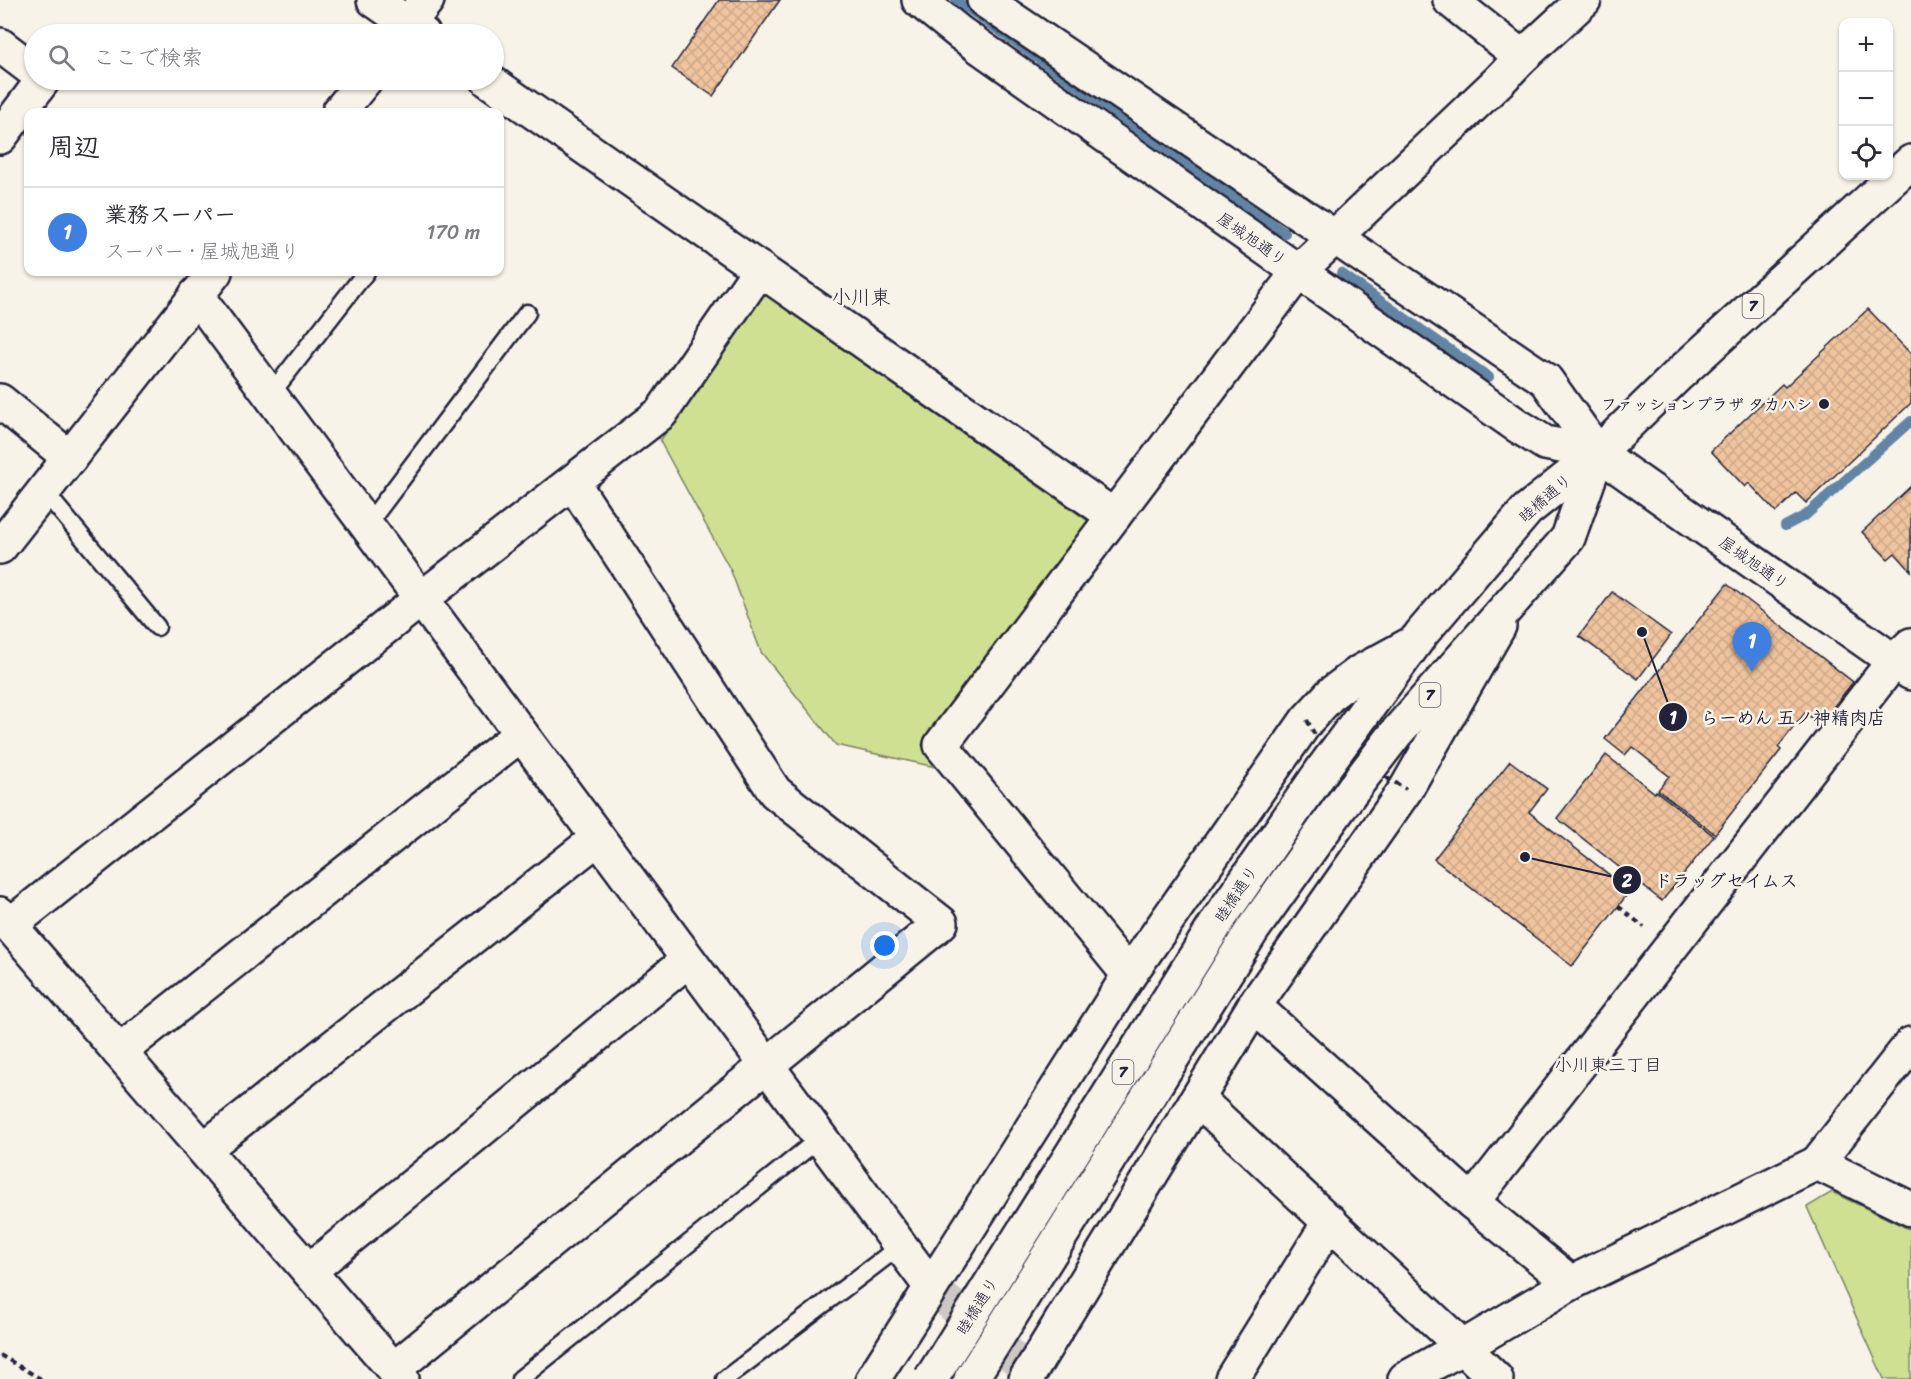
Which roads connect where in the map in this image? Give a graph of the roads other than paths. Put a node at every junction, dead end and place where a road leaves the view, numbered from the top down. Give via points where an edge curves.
1 (374, 0) edge
2 (919, 0) edge
3 (984, 0) edge
4 (1450, 0) edge
5 (1584, 0) edge
6 (415, 23) edge
7 (0, 45) edge
8 (1522, 57) junction
9 (24, 63) edge
10 (35, 90) edge
11 (357, 90) edge
12 (502, 90) edge
13 (342, 108) edge
14 (0, 137) edge
15 (1911, 162) edge
16 (1335, 236) junction
17 (760, 269) junction
18 (1299, 272) junction
19 (363, 276) edge
20 (206, 283) edge
21 (527, 313) dead end
22 (270, 395) junction
23 (0, 401) edge
24 (1598, 453) junction
25 (70, 458) junction
26 (573, 483) junction
27 (44, 491) junction
28 (1114, 516) junction
29 (367, 525) junction
30 (0, 547) edge
31 (421, 599) junction
32 (1511, 604) junction
33 (157, 627) dead end
34 (1415, 642) junction
35 (1905, 659) edge
36 (521, 734) junction
37 (598, 838) junction
38 (5, 920) edge
39 (688, 960) junction
40 (1128, 975) junction
41 (1254, 1006) junction
42 (1911, 1044) edge
43 (119, 1052) junction
44 (766, 1065) junction
45 (1198, 1099) junction
46 (820, 1138) junction
47 (204, 1149) junction
48 (1817, 1163) junction
49 (1472, 1202) junction
50 (1911, 1209) edge
51 (1330, 1221) junction
52 (900, 1246) junction
53 (309, 1271) junction
54 (1571, 1283) junction
55 (931, 1287) junction
56 (1462, 1347) junction
57 (398, 1374) edge
58 (1032, 1377) edge
59 (520, 1379) edge
60 (726, 1379) edge
61 (873, 1379) edge
62 (931, 1379) edge
63 (971, 1379) edge
64 (1232, 1379) edge
65 (1405, 1379) edge
66 (1496, 1379) edge

1 - 6 street
2 - 18 street, 屋城旭通り
3 - 16 street, 屋城旭通り
4 - 8 street
5 - 8 street
7 - 9 street
8 - 16 street
10 - 14 street
11 - 13 street
12 - 17 street
15 - 24 street, 睦橋通り / 7
16 - 18 street
16 - 24 street, 屋城旭通り via 1546,380
17 - 26 street via 661,413
17 - 28 street
18 - 24 street, 屋城旭通り via 1545,443
18 - 28 street
19 - 22 lane
20 - 22 street
20 - 25 street
21 - 29 lane
22 - 29 street
23 - 25 street
24 - 32 street, 睦橋通り / 7 via 1568,538
24 - 34 street, 睦橋通り / 7 via 1527,510
24 - 35 street, 屋城旭通り
25 - 27 street
26 - 31 street
26 - 44 street via 774,792 941,923
27 - 30 street
27 - 33 lane
28 - 40 street via 941,745
29 - 31 street
31 - 36 street
31 - 38 street
32 - 41 street via 1406,789
32 - 63 street, 睦橋通り / 7, bridge via 1397,732 1299,862
34 - 40 street via 1360,672 1332,693 1307,720
34 - 62 street, 睦橋通り / 7, bridge via 1221,916
35 - 49 street
36 - 37 street
36 - 43 street
37 - 39 street
37 - 47 street
38 - 43 street
39 - 44 street
39 - 53 street
40 - 55 street
41 - 45 street
41 - 49 street
42 - 48 street
43 - 47 street
44 - 46 street
44 - 57 street
45 - 51 street
45 - 58 street
46 - 52 street
46 - 59 lane
47 - 53 street
48 - 50 street
48 - 54 street
49 - 54 street
51 - 56 street
51 - 64 street
52 - 55 street
52 - 60 lane
53 - 57 street
54 - 56 street
55 - 61 street
56 - 65 street
56 - 66 street

